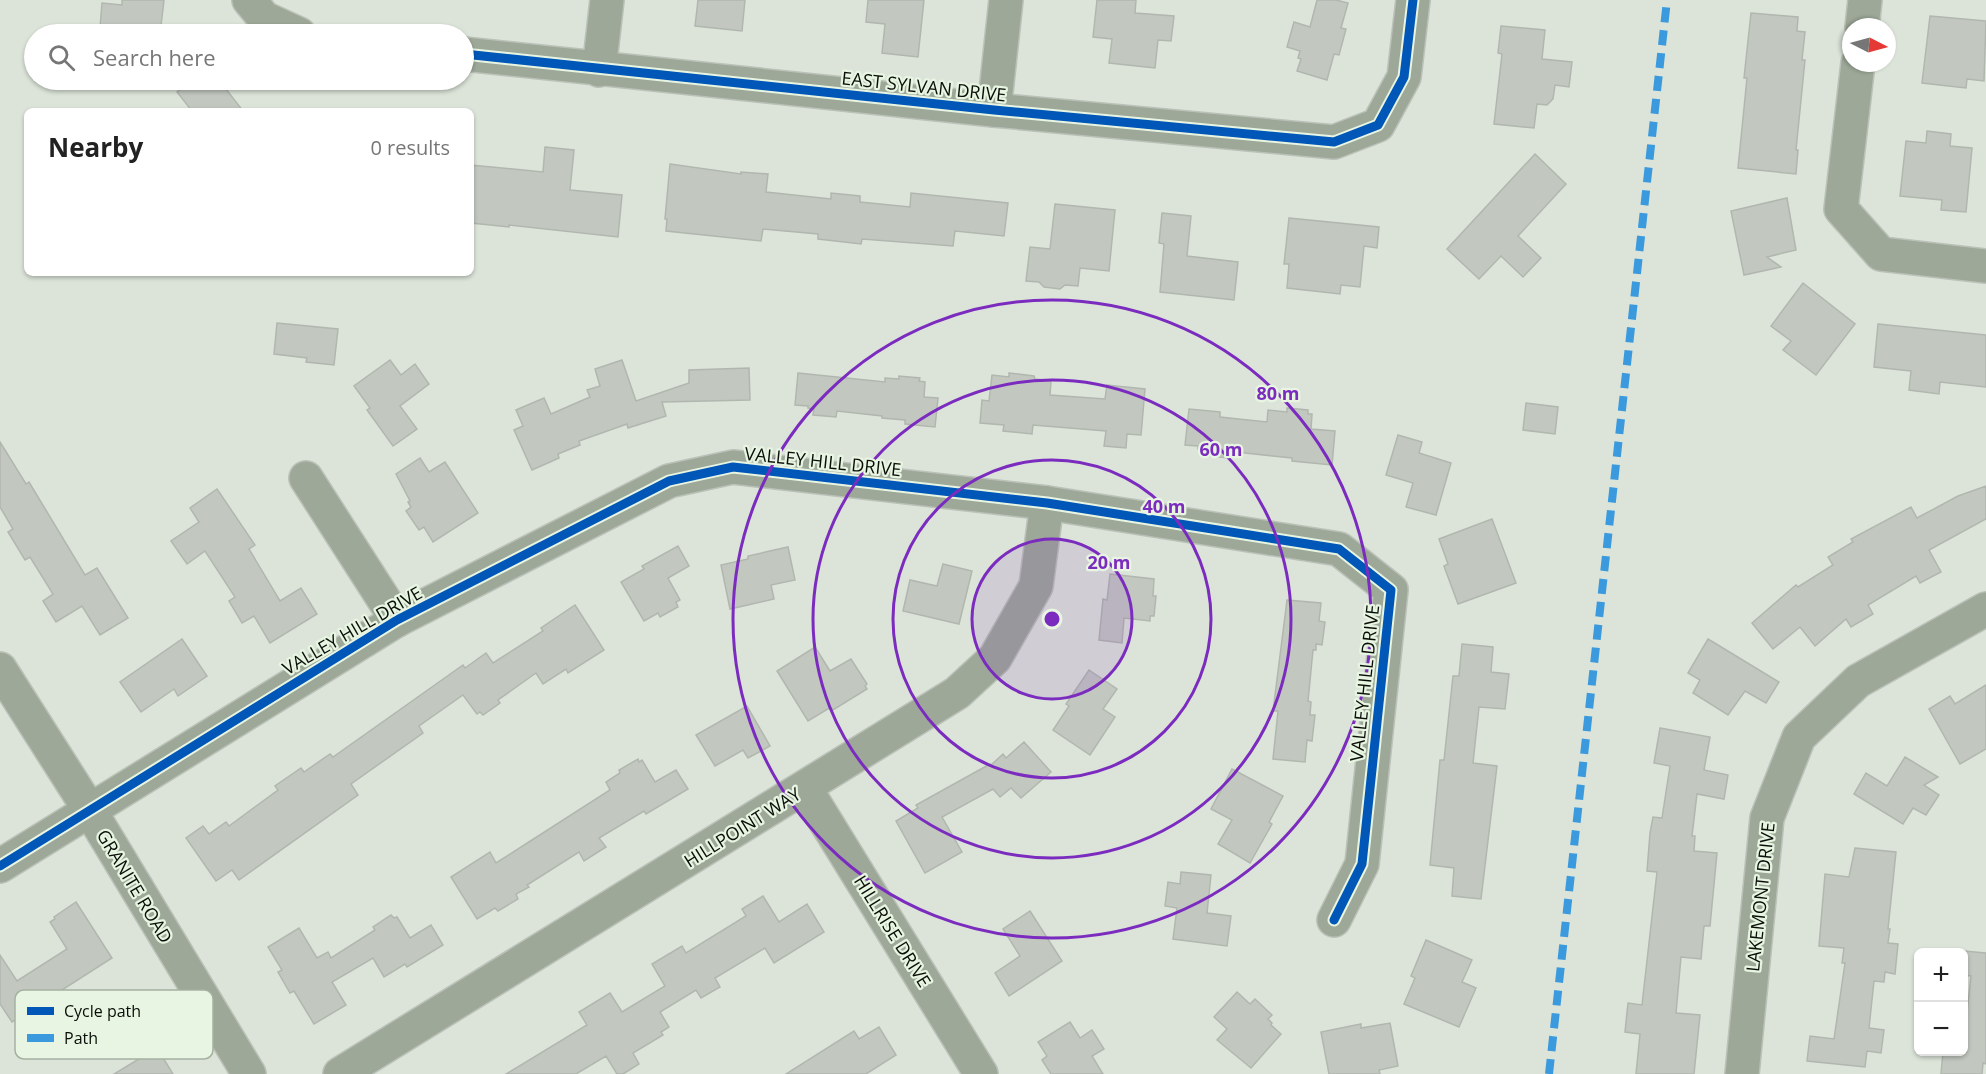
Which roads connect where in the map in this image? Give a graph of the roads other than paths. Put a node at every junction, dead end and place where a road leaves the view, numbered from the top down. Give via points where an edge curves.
1 (607, 0) edge
2 (1006, 0) edge
3 (1413, 0) edge
4 (1865, 0) edge
5 (256, 9) edge
6 (1863, 18) edge
7 (282, 24) edge
8 (474, 55) edge
9 (599, 70) junction
10 (1857, 72) edge
11 (994, 110) junction
12 (1986, 266) edge
13 (306, 478) dead end
14 (1047, 503) junction
15 (1986, 609) edge
16 (397, 620) junction
17 (0, 669) edge
18 (806, 788) junction
19 (88, 809) junction
20 (0, 866) edge
21 (1334, 920) dead end
22 (198, 990) edge
23 (213, 1015) edge
24 (249, 1074) edge
25 (340, 1074) edge
26 (981, 1074) edge
27 (1742, 1074) edge

1 - 9 street
2 - 11 street
3 - 11 street, EAST SYLVAN DRIVE via 1404,77 1378,125 1334,142
4 - 6 street
5 - 7 street
8 - 9 street, EAST SYLVAN DRIVE
9 - 11 street, EAST SYLVAN DRIVE
10 - 12 street via 1841,209 1881,254
13 - 16 street
14 - 16 street, VALLEY HILL DRIVE via 733,467 669,481
14 - 18 street, HILLPOINT WAY via 1036,586 994,658 957,693
14 - 21 street, VALLEY HILL DRIVE via 1339,549 1391,590 1362,864
15 - 27 street, LAKEMONT DRIVE via 1858,681 1799,737 1767,818
16 - 19 street, VALLEY HILL DRIVE
17 - 19 street, GRANITE ROAD
18 - 25 street, HILLPOINT WAY
18 - 26 street, HILLRISE DRIVE
19 - 20 street, VALLEY HILL DRIVE
19 - 22 street, GRANITE ROAD
23 - 24 street, GRANITE ROAD

